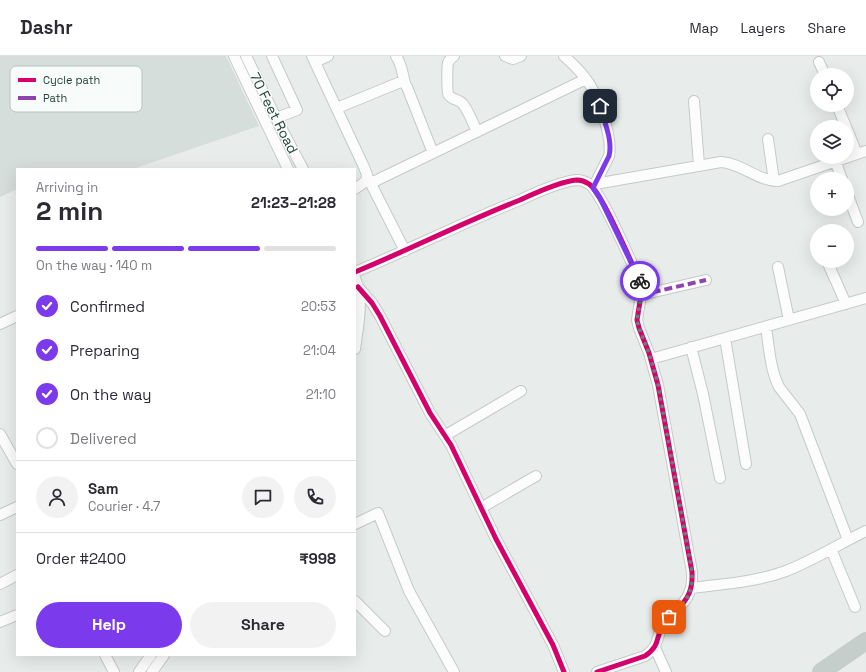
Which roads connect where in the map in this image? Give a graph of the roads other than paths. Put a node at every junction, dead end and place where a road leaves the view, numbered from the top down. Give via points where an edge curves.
1 (234, 56) edge
2 (246, 56) edge
3 (272, 56) edge
4 (328, 56) edge
5 (396, 56) edge
6 (454, 56) edge
7 (505, 56) edge
8 (521, 56) edge
9 (564, 56) edge
10 (314, 59) edge
11 (819, 62) dead end
12 (822, 68) edge
13 (586, 79) junction
14 (405, 83) junction
15 (694, 101) dead end
16 (337, 108) junction
17 (276, 118) junction
18 (477, 132) junction
19 (854, 139) edge
20 (768, 140) dead end
21 (862, 152) edge
22 (433, 153) junction
23 (826, 164) edge
24 (699, 165) junction
25 (288, 168) edge
26 (302, 168) edge
27 (369, 179) junction
28 (774, 181) junction
29 (594, 186) junction
30 (356, 188) edge
31 (854, 211) edge
32 (858, 222) dead end
33 (405, 251) junction
34 (778, 267) dead end
35 (830, 268) edge
36 (356, 280) edge
37 (706, 280) dead end
38 (641, 295) junction
39 (866, 298) edge
40 (846, 304) junction
41 (16, 316) edge
42 (789, 320) junction
43 (0, 324) edge
44 (766, 326) junction
45 (725, 338) junction
46 (356, 340) edge
47 (691, 347) junction
48 (651, 359) junction
49 (521, 391) dead end
50 (0, 434) edge
51 (446, 435) junction
52 (16, 462) edge
53 (746, 464) dead end
54 (536, 476) dead end
55 (720, 478) dead end
56 (16, 507) edge
57 (481, 508) junction
58 (0, 515) edge
59 (356, 524) edge
60 (866, 531) edge
61 (848, 540) junction
62 (831, 549) junction
63 (16, 576) edge
64 (0, 584) edge
65 (692, 588) junction
66 (356, 602) edge
67 (856, 607) dead end
68 (16, 615) edge
69 (0, 622) edge
70 (384, 631) dead end
71 (866, 641) edge
72 (655, 648) junction
73 (106, 656) edge
74 (150, 656) edge
75 (163, 656) edge
76 (114, 672) edge
77 (139, 672) edge
78 (152, 672) edge
79 (454, 672) edge
80 (564, 672) edge
81 (596, 672) edge
82 (666, 672) edge
83 (821, 672) edge

1 - 25 street, 70 Feet Road
2 - 17 street, 70 Feet Road
3 - 17 street via 297,110
4 - 10 street
5 - 14 street via 401,64
6 - 18 street via 448,62 448,96 463,104
7 - 8 street via 513,59
9 - 13 street
10 - 16 street
11 - 12 street
13 - 18 street
13 - 29 street via 600,106 610,145 609,156
14 - 16 street via 399,82
14 - 22 street
15 - 24 street
16 - 27 street
17 - 26 street, 70 Feet Road
18 - 22 street
19 - 21 street
20 - 28 street
22 - 27 street
23 - 28 street
24 - 28 street via 727,162
24 - 29 street
27 - 30 street
27 - 33 street
29 - 33 street via 578,180 538,192
29 - 38 street via 640,283
31 - 32 street
33 - 36 street
34 - 42 street
35 - 40 street
36 - 46 street via 360,304
36 - 51 street via 380,316 430,413
37 - 38 street
38 - 48 street via 637,320
39 - 40 street
40 - 42 street
41 - 43 street
42 - 44 street
44 - 45 street
44 - 61 street via 777,382 800,414
45 - 47 street
45 - 53 street
47 - 48 street
47 - 55 street
48 - 65 street via 687,540
49 - 51 street
50 - 52 street
51 - 57 street
54 - 57 street
56 - 58 street
57 - 80 street via 542,622
59 - 79 street via 378,513 409,590
60 - 61 street
61 - 62 street
62 - 65 street via 778,573
62 - 67 street
63 - 64 street
65 - 72 street via 684,602 664,623
66 - 70 street
68 - 69 street
71 - 83 highway
72 - 81 street via 645,656
72 - 82 street
73 - 76 street
74 - 77 street
75 - 78 street

